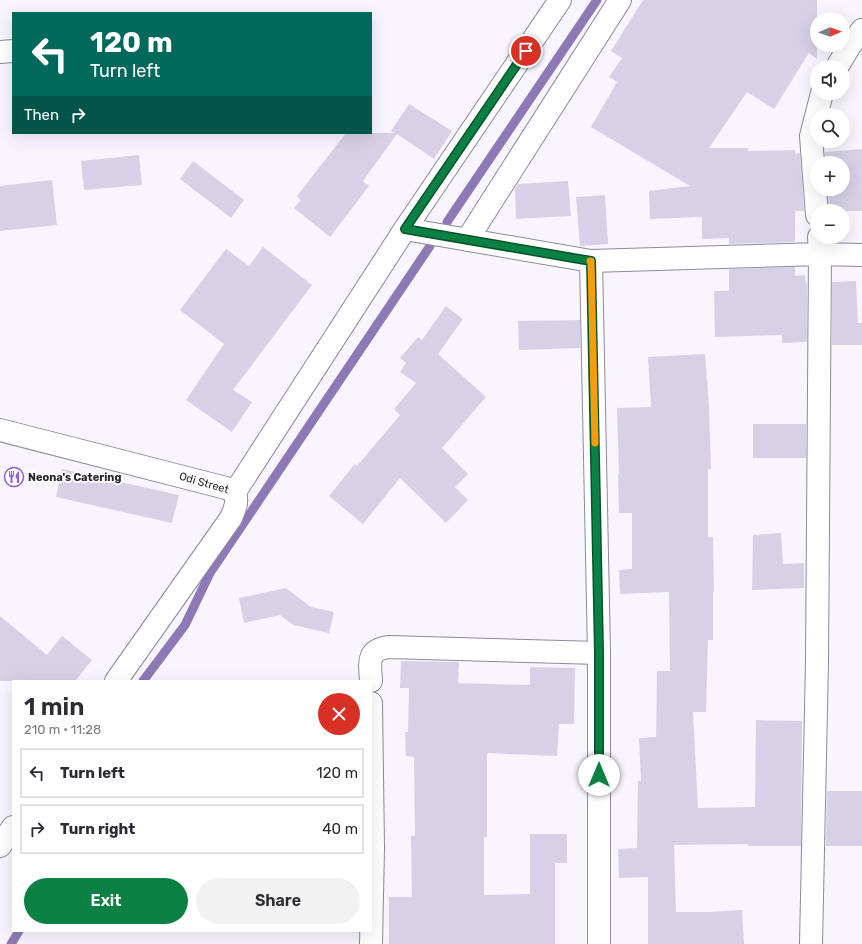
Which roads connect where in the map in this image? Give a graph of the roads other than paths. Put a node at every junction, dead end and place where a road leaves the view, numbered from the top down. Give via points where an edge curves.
1 (560, 0) edge
2 (620, 0) edge
3 (862, 30) edge
4 (12, 51) edge
5 (0, 52) edge
6 (841, 60) edge
7 (820, 100) edge
8 (816, 204) edge
9 (405, 229) junction
10 (467, 240) junction
11 (819, 245) edge
12 (862, 255) edge
13 (591, 261) junction
14 (0, 430) edge
15 (234, 492) junction
16 (599, 653) junction
17 (117, 680) edge
18 (371, 680) edge
19 (12, 828) edge
20 (0, 846) edge
21 (371, 932) edge
22 (371, 944) edge
23 (599, 944) edge
24 (811, 944) edge

1 - 9 street
2 - 10 street
3 - 6 street
4 - 5 street
7 - 8 street via 811,136
9 - 10 street
9 - 15 street
10 - 13 street
11 - 12 street
11 - 13 street
11 - 24 street via 817,662
13 - 16 street
14 - 15 street, Odi Street
15 - 17 street, Odi Street via 237,499 231,518
16 - 18 street via 389,647 376,650 372,654
16 - 23 street
19 - 20 street
21 - 22 street

